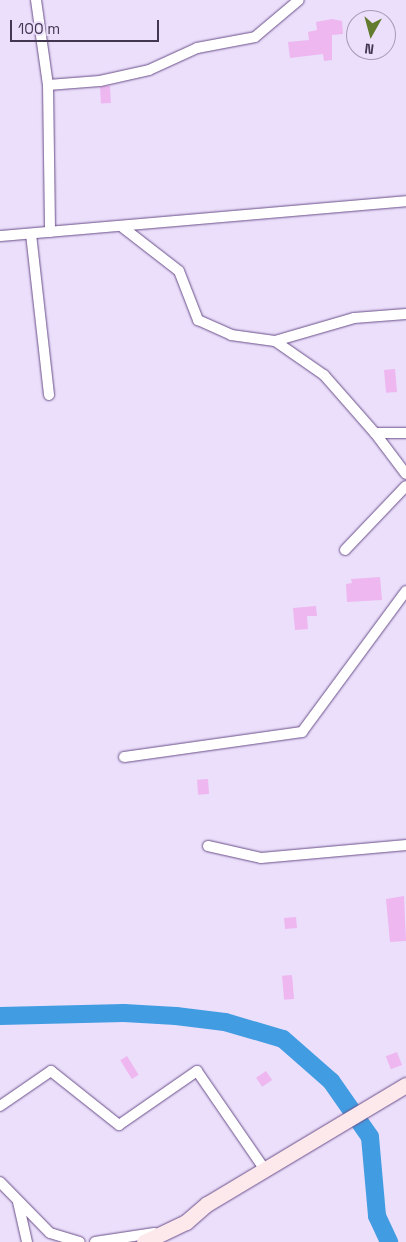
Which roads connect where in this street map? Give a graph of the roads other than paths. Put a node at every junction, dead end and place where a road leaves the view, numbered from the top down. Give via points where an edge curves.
1 (36, 0) edge
2 (299, 0) edge
3 (48, 85) junction
4 (406, 201) edge
5 (121, 226) junction
6 (50, 232) junction
7 (31, 234) junction
8 (0, 236) edge
9 (406, 314) edge
10 (275, 340) junction
11 (50, 395) dead end
12 (375, 433) junction
13 (406, 433) edge
14 (406, 474) edge
15 (406, 486) edge
16 (345, 550) dead end
17 (406, 590) edge
18 (124, 757) dead end
19 (208, 846) dead end
20 (406, 846) edge
21 (406, 1085) edge
22 (0, 1106) edge
23 (265, 1170) junction
24 (0, 1182) edge
25 (18, 1202) junction
26 (163, 1232) junction
27 (53, 1238) edge
28 (27, 1242) edge
29 (80, 1242) edge
30 (95, 1242) edge
31 (144, 1242) edge

1 - 3 street
2 - 3 street via 255,37 197,48 149,70 100,80
3 - 6 street
4 - 5 street
5 - 6 street
5 - 10 street via 179,271 198,320 231,334
6 - 7 street
7 - 8 street
7 - 11 street
9 - 10 street via 354,318
10 - 12 street via 324,375
12 - 13 street
12 - 14 street
15 - 16 street
17 - 18 street via 302,732
19 - 20 street via 261,858
21 - 23 main road
22 - 23 street via 51,1071 119,1125 196,1071
23 - 26 main road via 207,1204 186,1222
24 - 25 street
25 - 27 street
25 - 28 street
26 - 30 street
26 - 31 main road
27 - 29 street

